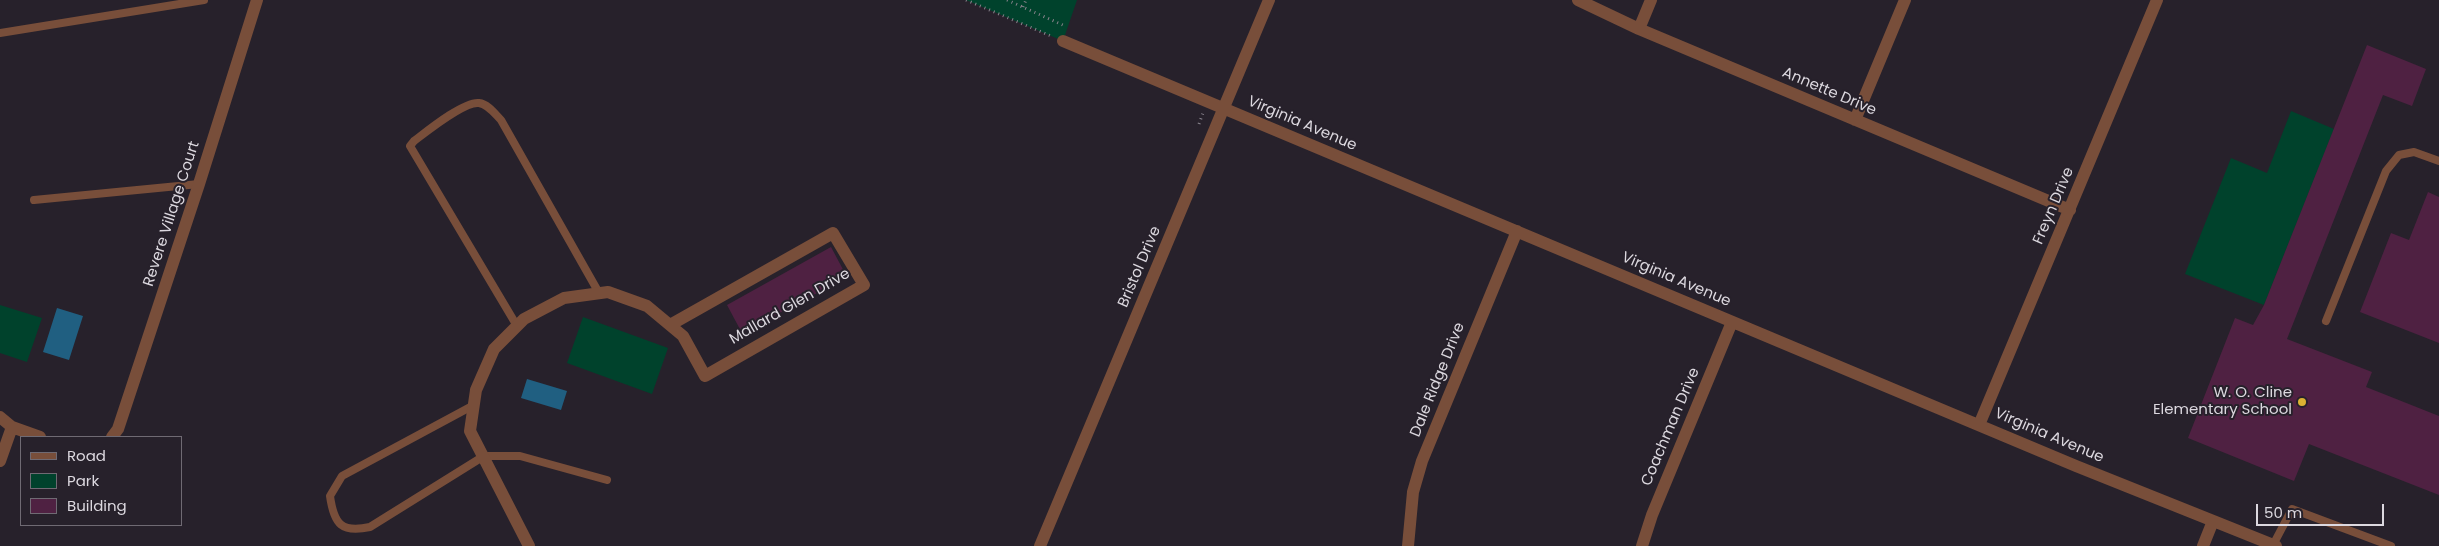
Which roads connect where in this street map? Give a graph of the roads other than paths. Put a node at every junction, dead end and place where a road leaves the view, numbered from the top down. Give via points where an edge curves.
1 (204, 0) edge
2 (257, 0) edge
3 (1269, 0) edge
4 (1578, 0) edge
5 (1651, 0) edge
6 (1905, 0) edge
7 (2157, 0) edge
8 (1639, 29) junction
9 (0, 33) edge
10 (1063, 41) road end
11 (1224, 109) junction
12 (1855, 120) junction
13 (2439, 161) edge
14 (199, 184) junction
15 (34, 200) dead end
16 (2070, 210) junction
17 (1517, 231) junction
18 (599, 293) junction
19 (2326, 321) dead end
20 (1732, 322) junction
21 (670, 325) junction
22 (517, 326) junction
23 (474, 404) junction
24 (0, 417) edge
25 (1979, 425) junction
26 (12, 427) junction
27 (37, 436) edge
28 (113, 436) edge
29 (484, 456) junction
30 (0, 461) edge
31 (607, 480) dead end
32 (2213, 520) junction
33 (2275, 545) edge
34 (530, 546) edge
35 (1040, 546) edge
36 (1408, 546) edge
37 (1642, 546) edge
38 (2203, 546) edge
39 (2391, 546) edge

1 - 9 lane
2 - 14 street, Revere Village Court
3 - 11 street, Bristol Drive
4 - 8 street, Annette Drive
5 - 8 street
6 - 12 street
7 - 16 street, Freyn Drive
8 - 12 street, Annette Drive
10 - 11 street, Virginia Avenue
11 - 17 street, Virginia Avenue
11 - 35 street, Bristol Drive
12 - 16 street, Annette Drive
13 - 19 lane via 2414,152 2399,155 2386,171
14 - 15 lane
14 - 28 street, Revere Village Court via 118,429
16 - 25 street, Freyn Drive
17 - 20 street, Virginia Avenue
17 - 36 street, Dale Ridge Drive via 1422,460 1413,492
18 - 21 street, Mallard Glen Drive via 608,292 647,306
18 - 22 street, Mallard Glen Drive via 564,298
18 - 22 lane via 501,120 486,106 474,103 410,146
20 - 25 street, Virginia Avenue
20 - 37 street, Coachman Drive
21 - 21 street, Mallard Glen Drive via 683,336 705,376 864,285 833,233
22 - 23 street, Mallard Glen Drive via 494,349 476,390
23 - 29 street, Mallard Glen Drive via 470,431
23 - 29 lane via 342,476 332,491 332,509 344,527 354,530 370,527
24 - 26 street
25 - 32 street, Virginia Avenue
26 - 27 street
26 - 30 street
29 - 31 lane via 520,456
29 - 34 street, Mallard Glen Drive
32 - 33 street, Virginia Avenue
32 - 38 street
33 - 39 lane via 2292,509

